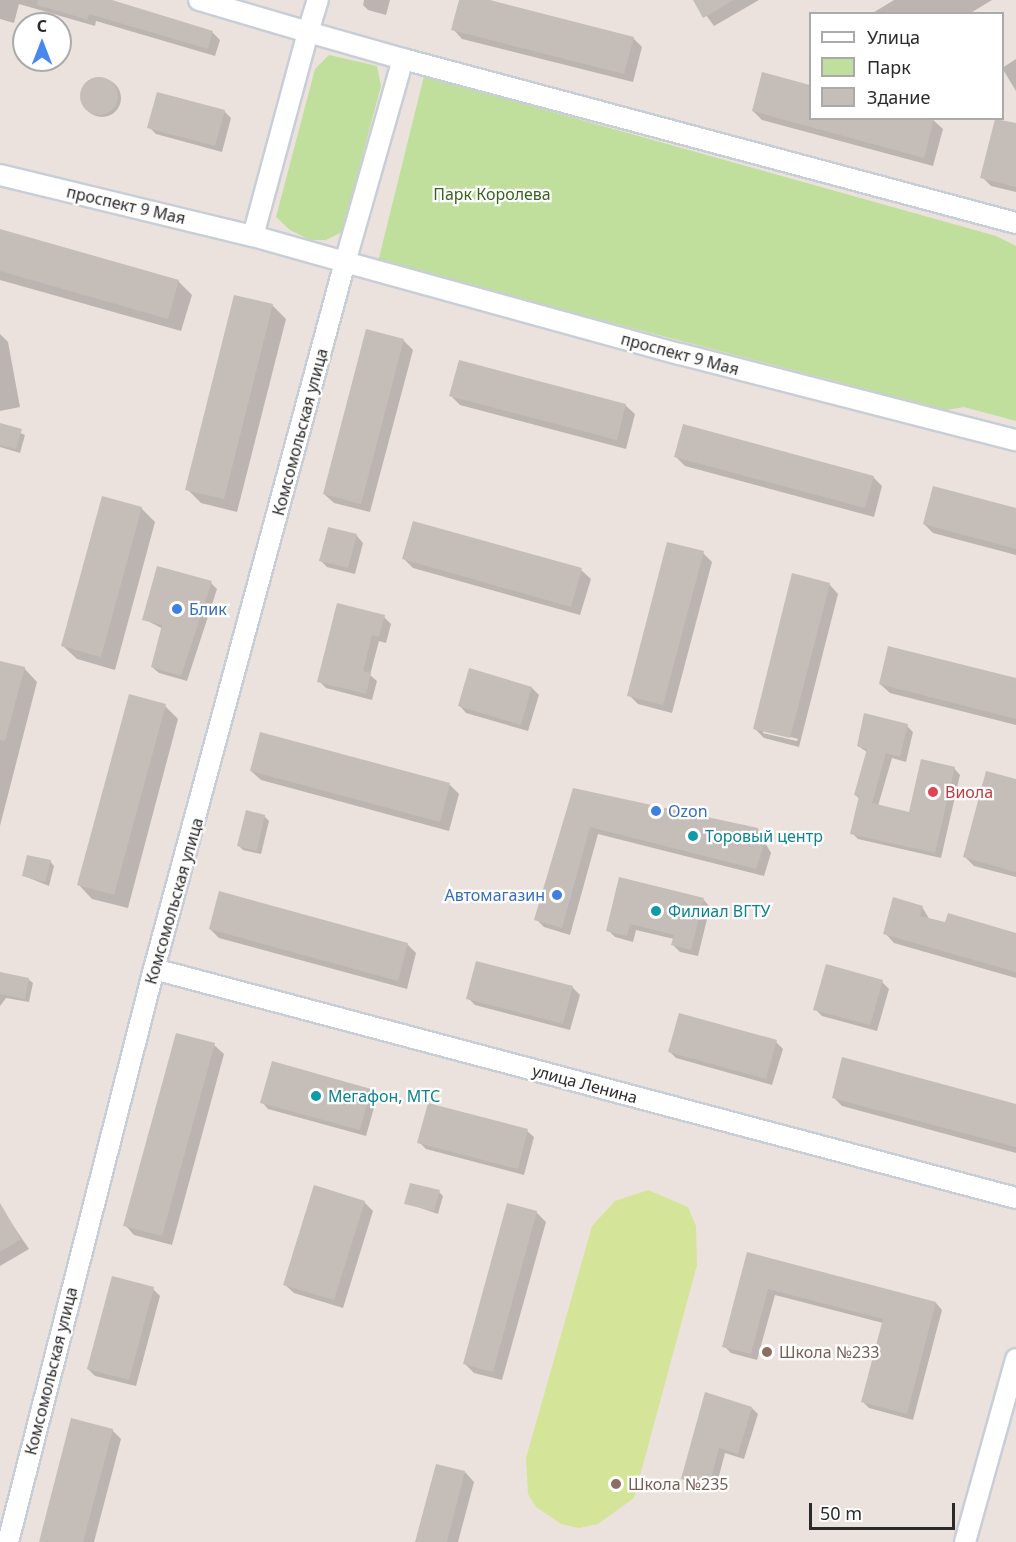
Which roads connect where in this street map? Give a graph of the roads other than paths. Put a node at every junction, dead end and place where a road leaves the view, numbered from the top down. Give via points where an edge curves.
1 (199, 0) edge
2 (318, 0) edge
3 (308, 32) junction
4 (403, 59) junction
5 (0, 175) edge
6 (1016, 223) edge
7 (253, 236) junction
8 (345, 262) junction
9 (1016, 440) edge
10 (154, 969) junction
11 (1016, 1198) edge
12 (1016, 1359) edge
13 (9, 1542) edge
14 (964, 1542) edge

1 - 3 street
2 - 3 street
3 - 4 street
3 - 7 street
4 - 6 street
4 - 8 street, Комсомольская улица
5 - 7 street, проспект 9 Мая
7 - 8 street, проспект 9 Мая
8 - 9 street, проспект 9 Мая via 680,354
8 - 10 street, Комсомольская улица
10 - 11 street, улица Ленина
10 - 13 street, Комсомольская улица
12 - 14 street

